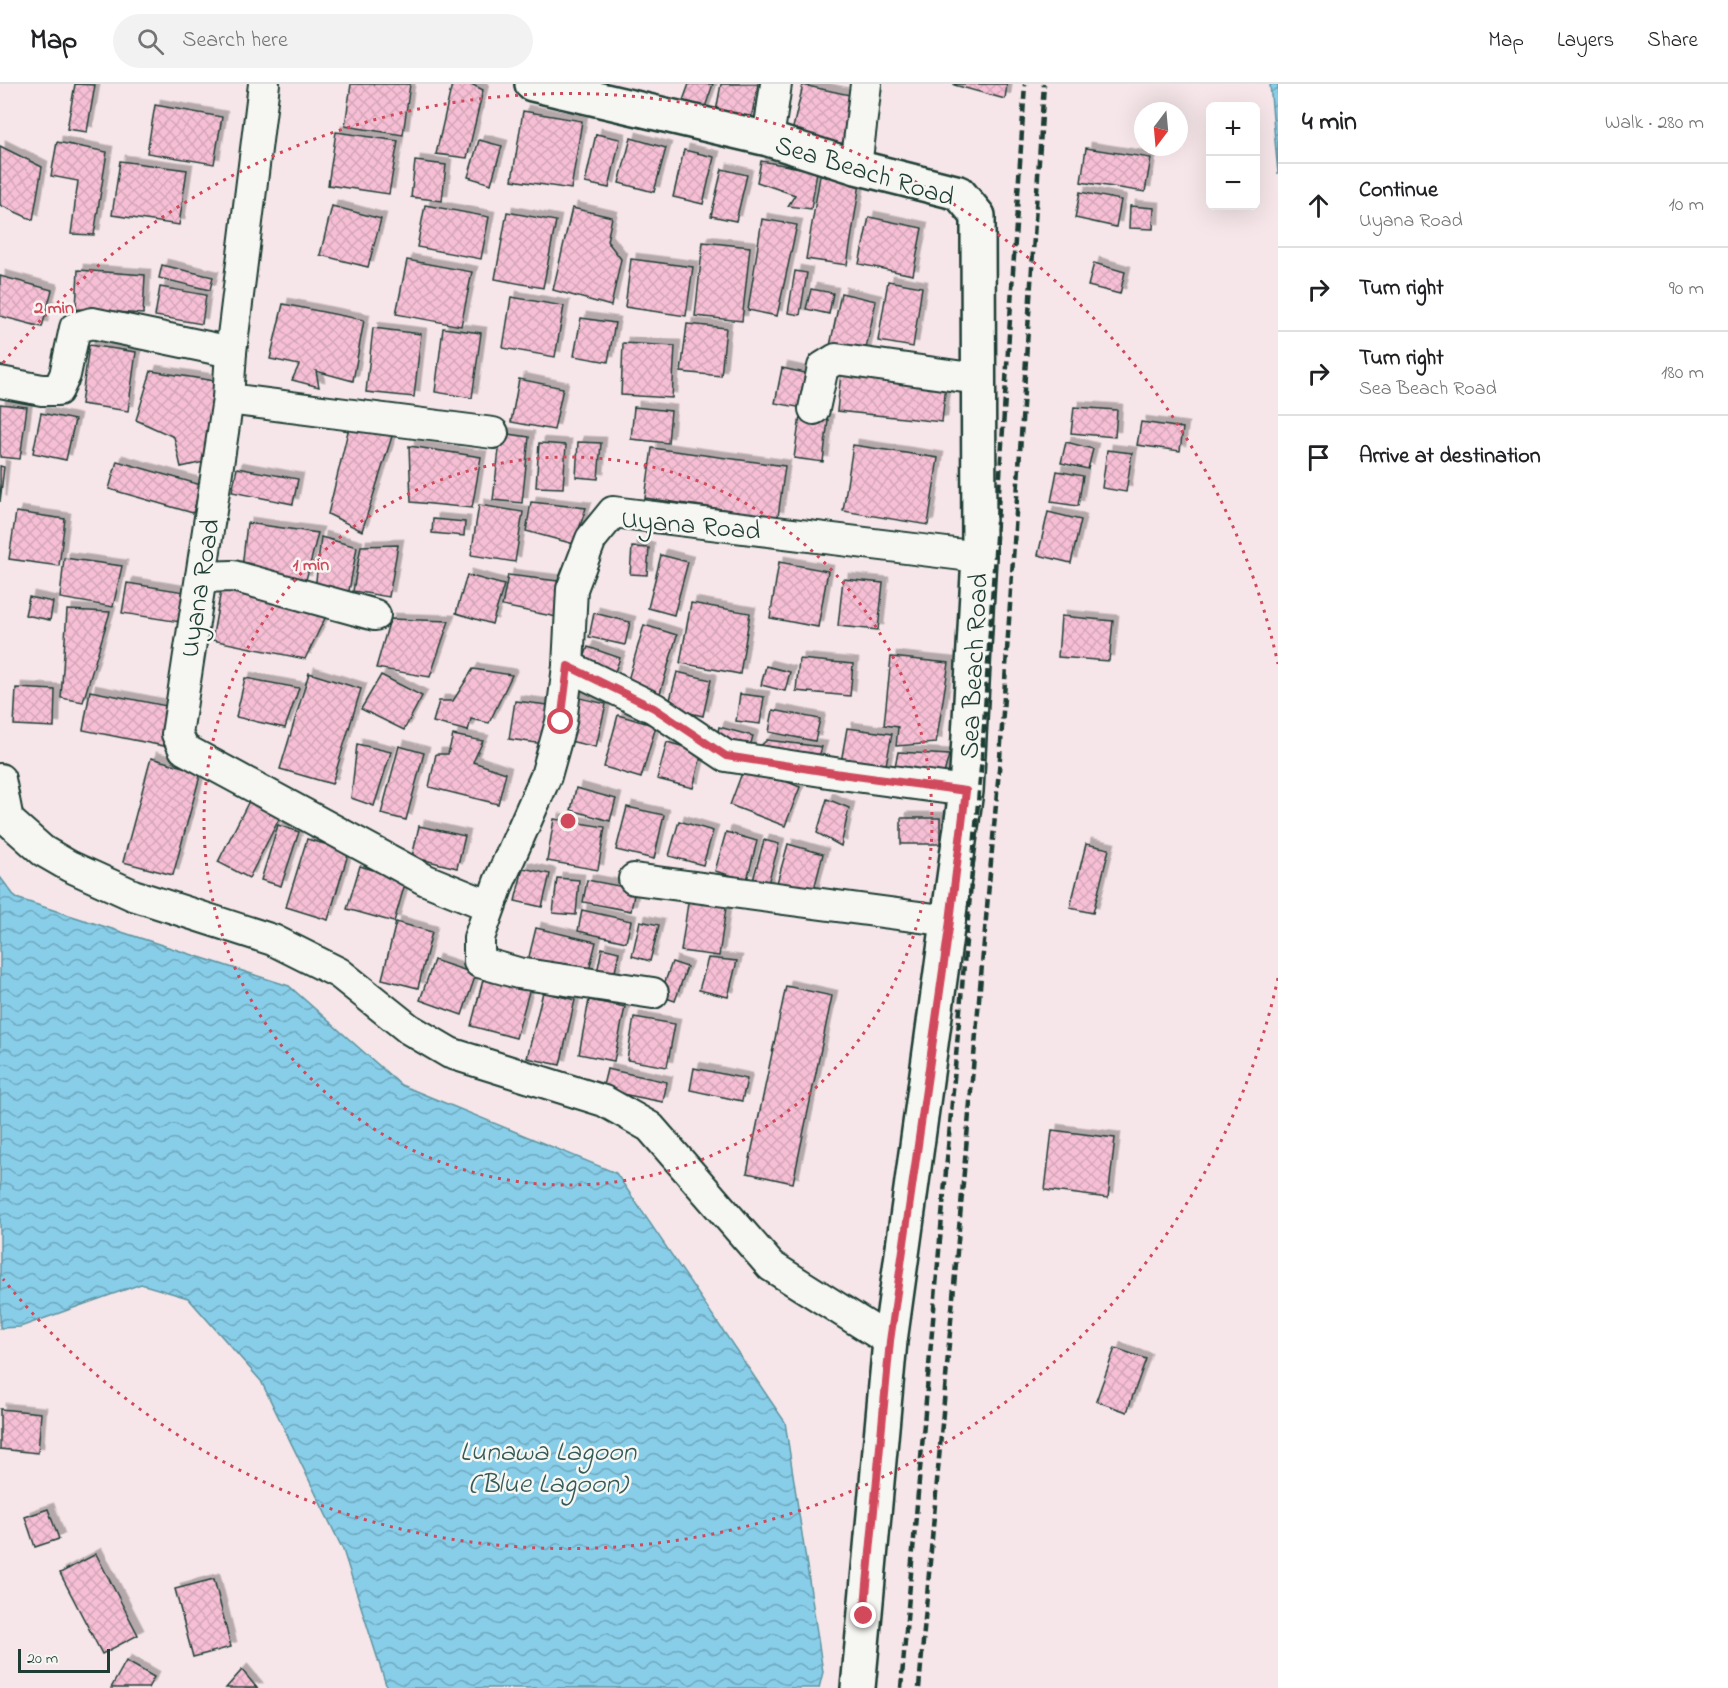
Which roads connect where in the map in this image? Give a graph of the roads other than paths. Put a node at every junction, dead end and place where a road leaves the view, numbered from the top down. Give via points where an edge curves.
1 (264, 84) edge
2 (532, 84) edge
3 (777, 84) edge
4 (866, 84) edge
5 (768, 140) junction
6 (856, 167) junction
7 (231, 352) junction
8 (978, 379) junction
9 (0, 382) edge
10 (228, 399) junction
11 (814, 409) dead end
12 (493, 433) dead end
13 (979, 556) junction
14 (201, 577) junction
15 (375, 615) dead end
16 (568, 666) junction
17 (0, 779) edge
18 (966, 791) junction
19 (634, 879) dead end
20 (495, 894) junction
21 (950, 921) junction
22 (654, 993) dead end
23 (890, 1341) junction
24 (858, 1688) edge

1 - 7 street, Uyana Road
2 - 5 street, Sea Beach Road
3 - 5 street
4 - 6 street
5 - 6 street, Sea Beach Road
6 - 8 street, Sea Beach Road via 959,193 978,216
7 - 9 street via 92,323 75,328 58,390
7 - 10 street, Uyana Road
8 - 11 street via 836,359 823,367
8 - 13 street, Sea Beach Road
10 - 12 street
10 - 14 street, Uyana Road
13 - 16 street, Uyana Road via 613,512 591,539 572,589
13 - 18 street, Sea Beach Road
14 - 15 street via 233,576
14 - 20 street, Uyana Road via 177,734 184,749 426,880
16 - 18 street via 654,708 726,756
16 - 20 street, Uyana Road via 561,722 546,776
17 - 23 street via 8,820 44,851 69,866 133,895 273,940 339,973 409,1029 450,1053 604,1101 650,1127 771,1266
18 - 21 street, Sea Beach Road
19 - 21 street
20 - 22 street via 479,938 478,962 518,974
21 - 23 street, Sea Beach Road
23 - 24 street, Sea Beach Road

